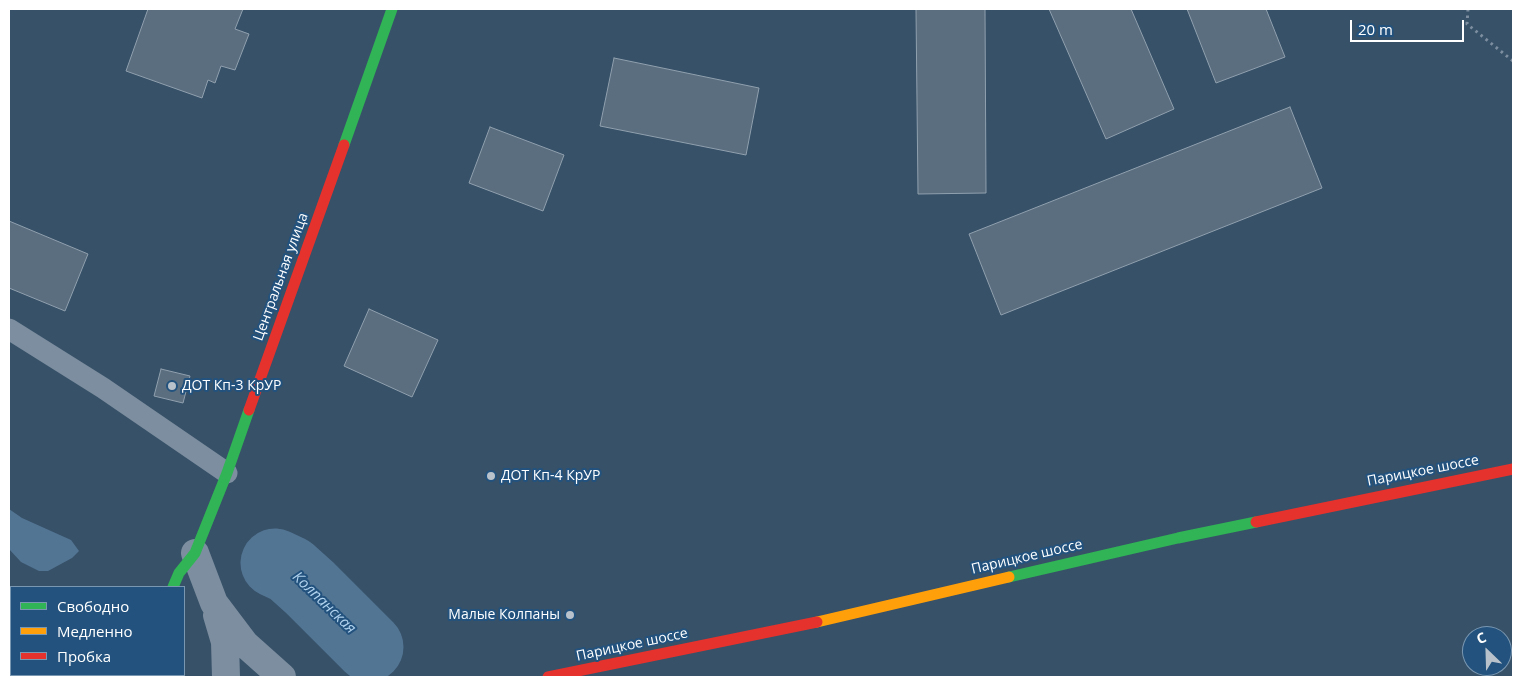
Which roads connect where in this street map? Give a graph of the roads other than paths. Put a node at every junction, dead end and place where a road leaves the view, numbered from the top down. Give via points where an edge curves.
1 (392, 9) edge
2 (9, 330) edge
3 (1513, 468) edge
4 (227, 473) junction
5 (195, 553) junction
6 (173, 586) edge
7 (214, 602) junction
8 (226, 677) edge
9 (282, 677) edge
10 (548, 677) edge

1 - 4 main road, Центральная улица
2 - 4 lane via 103,388
3 - 10 main road, Парицкое шоссе via 1187,536 825,620
4 - 5 main road, Центральная улица
5 - 6 main road, Центральная улица
5 - 7 street
7 - 8 street via 225,642
7 - 9 street via 245,644

